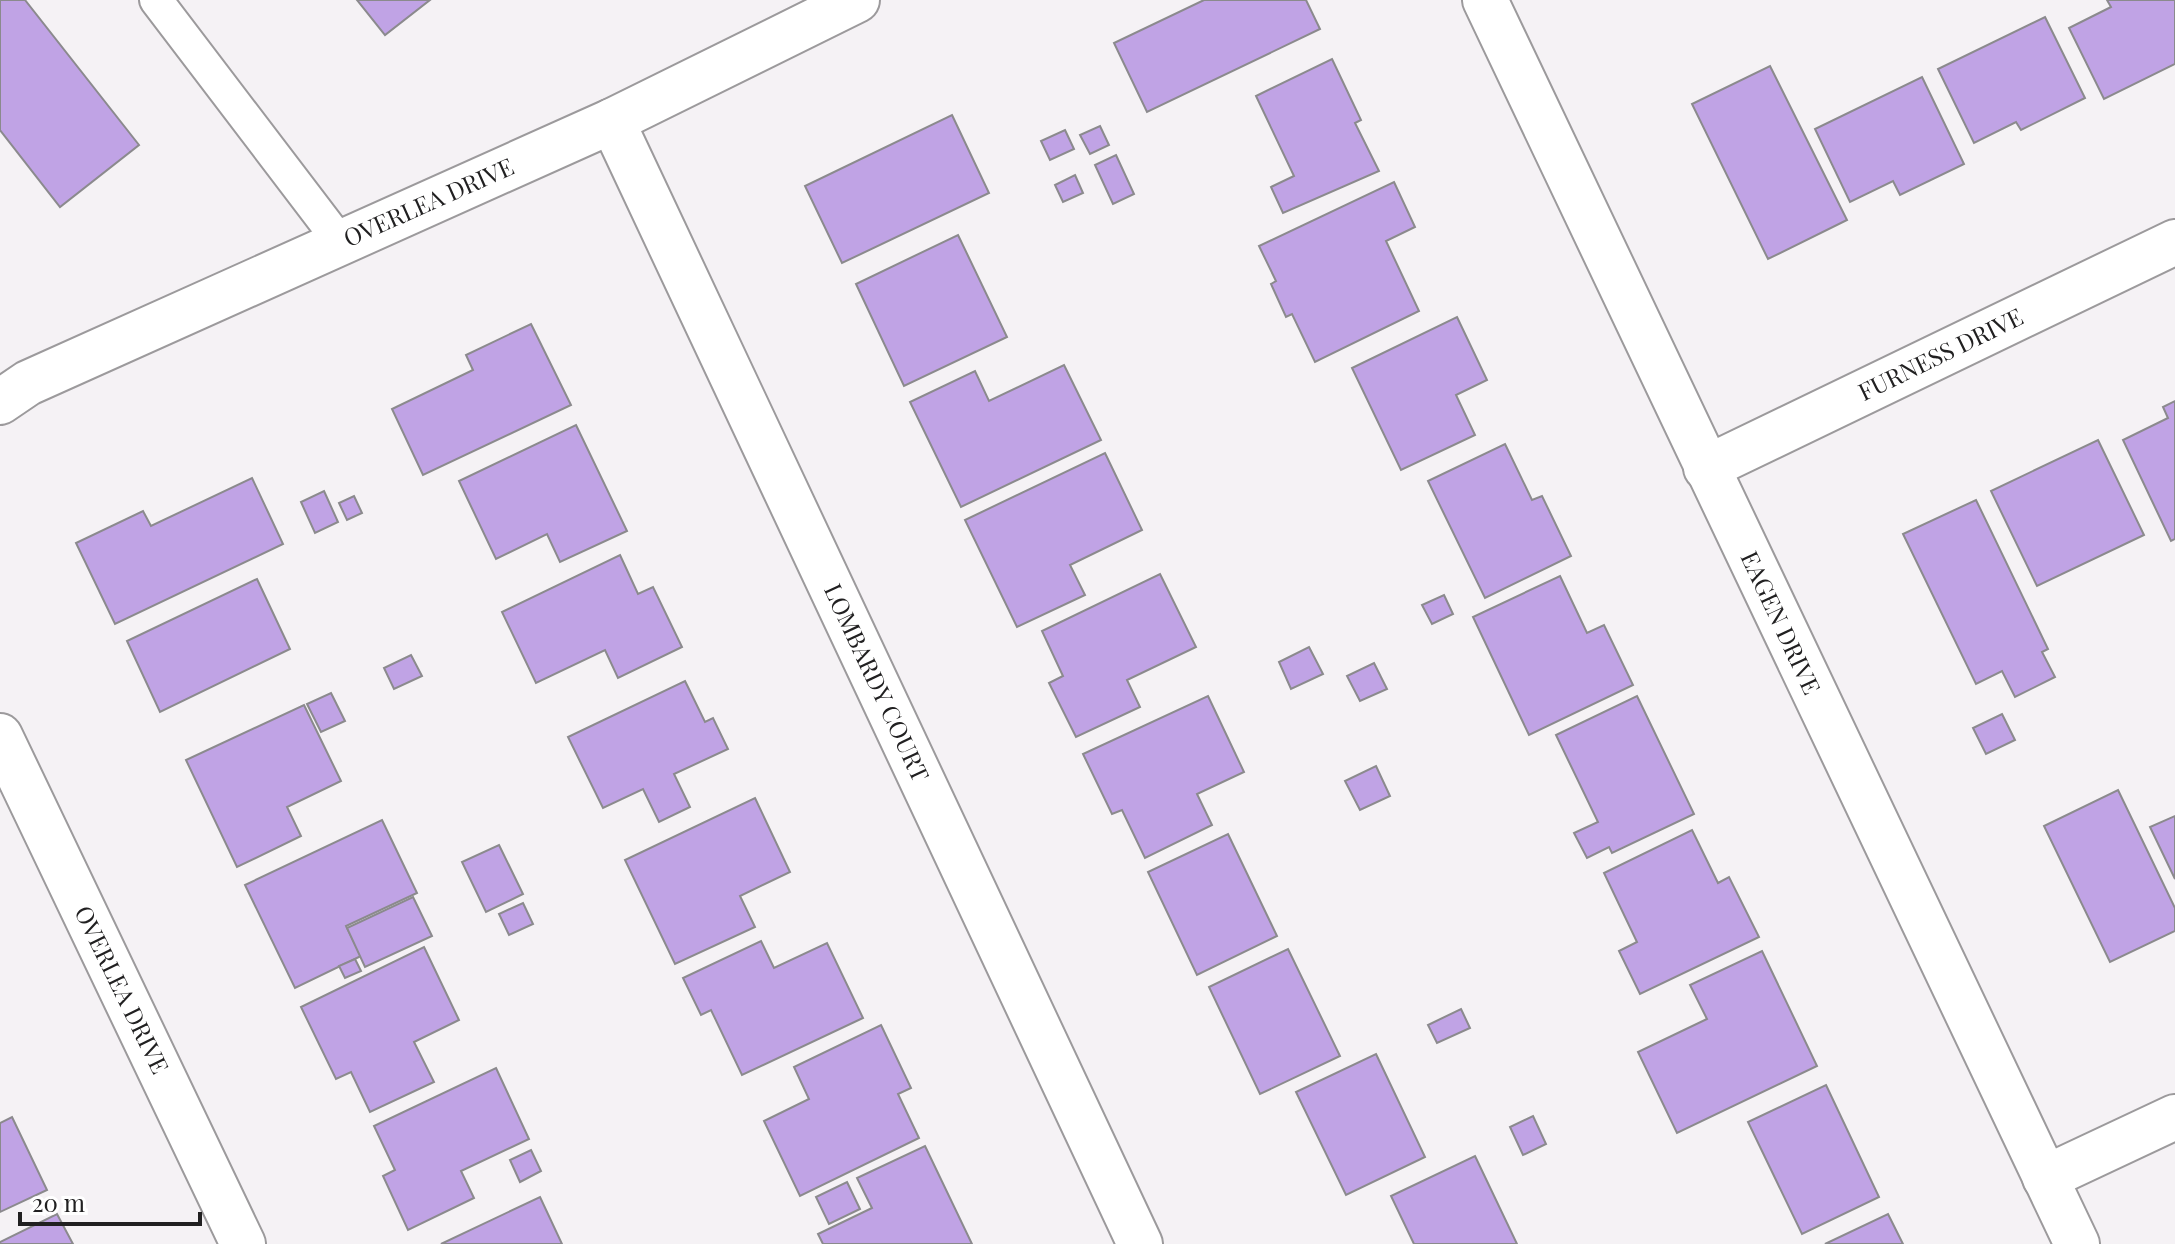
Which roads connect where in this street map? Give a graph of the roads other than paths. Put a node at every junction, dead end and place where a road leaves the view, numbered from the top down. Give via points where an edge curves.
1 (156, 0) edge
2 (857, 0) edge
3 (1485, 0) edge
4 (612, 121) junction
5 (2175, 242) edge
6 (341, 243) junction
7 (0, 402) edge
8 (1706, 468) junction
9 (0, 736) edge
10 (2175, 1117) edge
11 (2045, 1178) junction
12 (243, 1244) edge
13 (1140, 1244) edge
14 (2077, 1244) edge

1 - 6 lane
2 - 4 street, OVERLEA DRIVE
3 - 8 street, EAGEN DRIVE
4 - 6 street, OVERLEA DRIVE
4 - 13 street, LOMBARDY COURT
5 - 8 street, FURNESS DRIVE
6 - 7 street, OVERLEA DRIVE via 28,383
8 - 11 street, EAGEN DRIVE
9 - 12 street, OVERLEA DRIVE
10 - 11 street
11 - 14 street, EAGEN DRIVE

